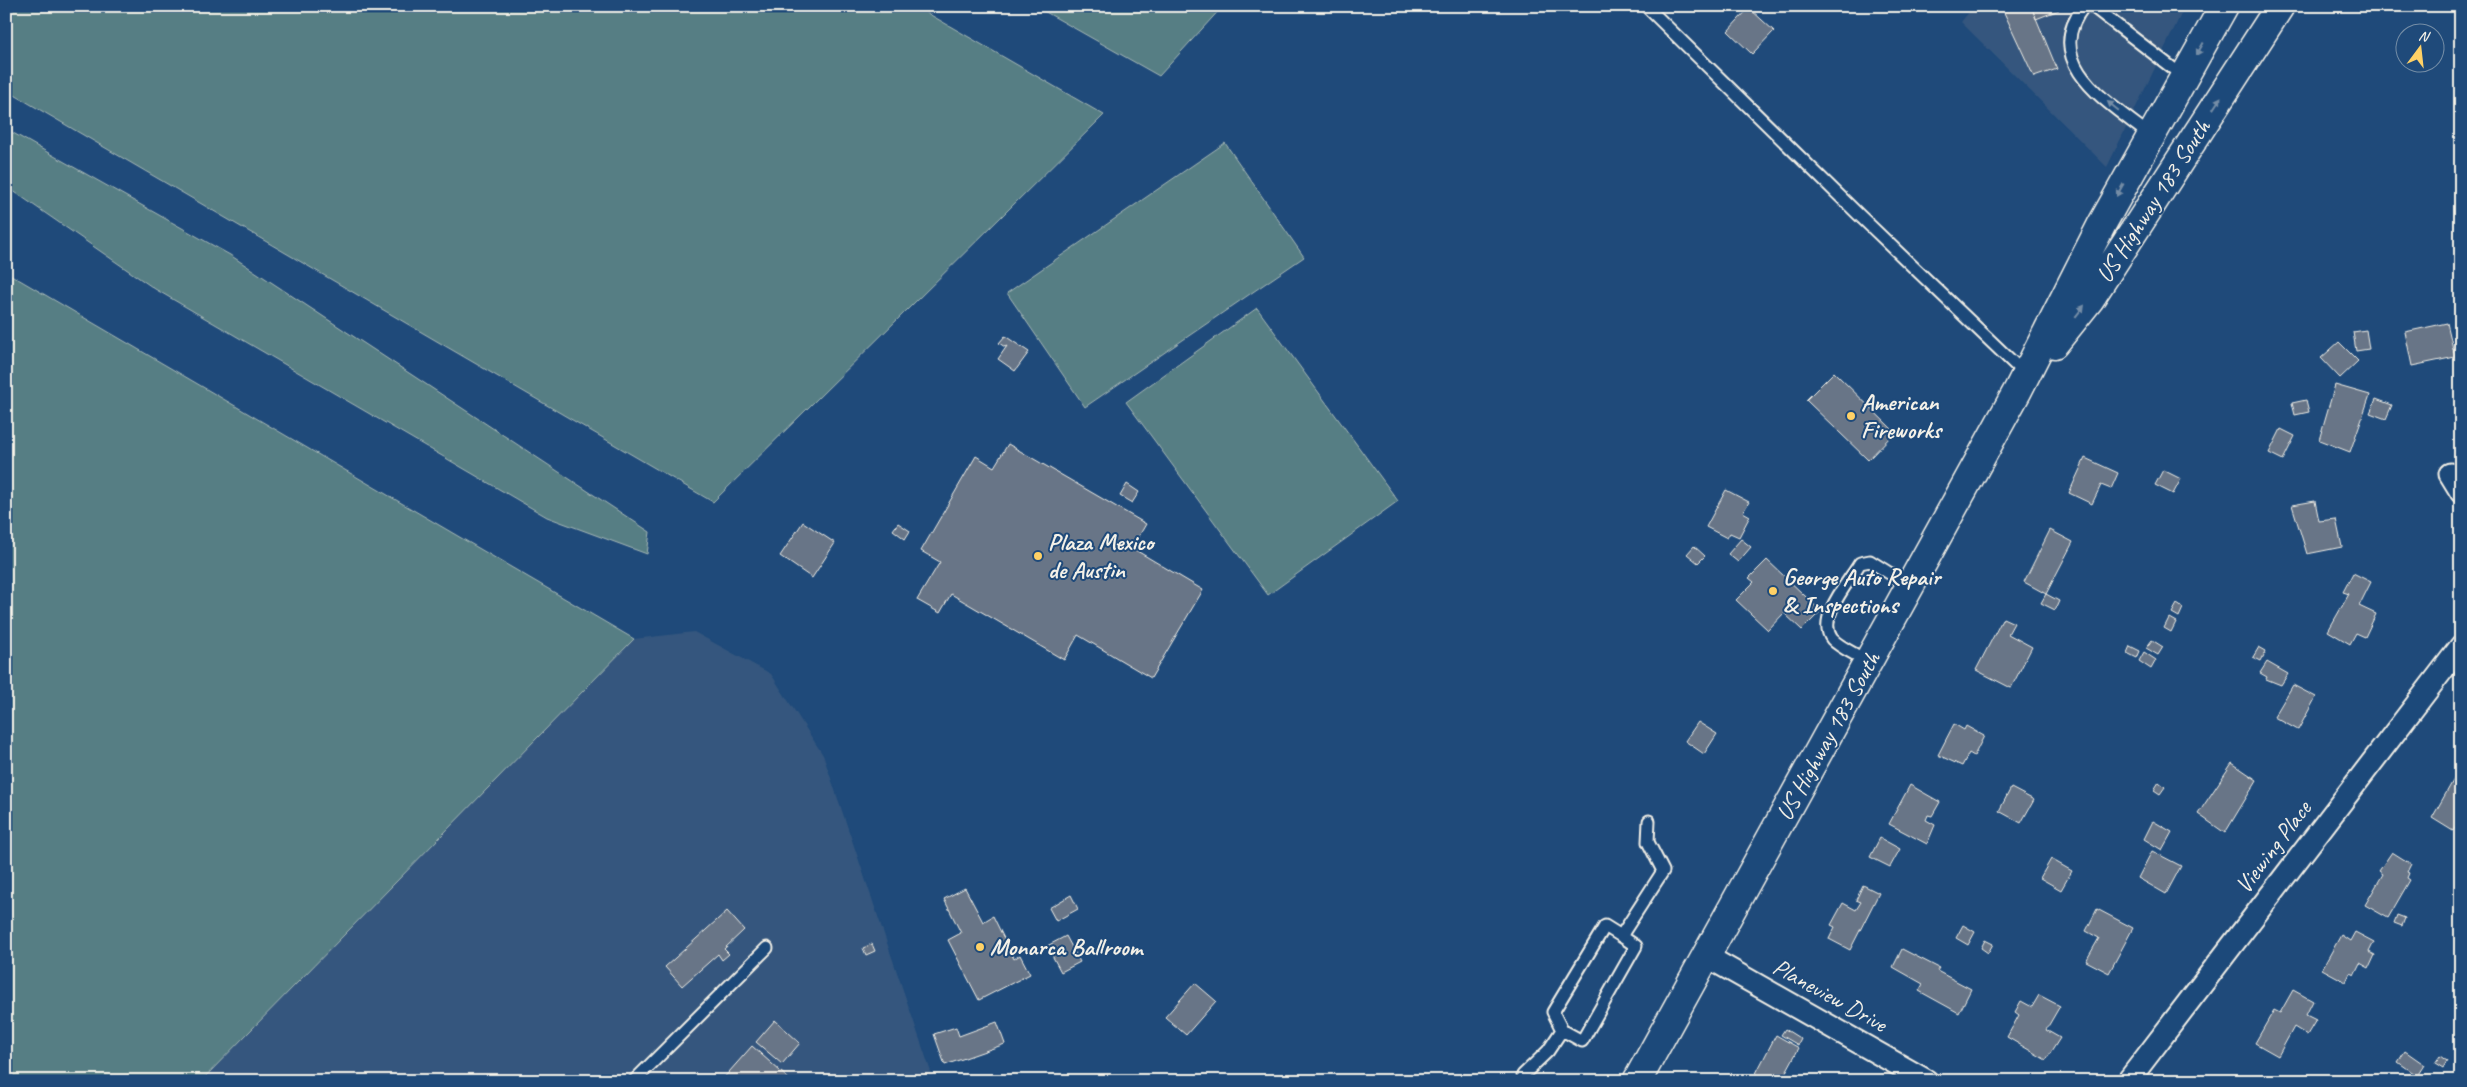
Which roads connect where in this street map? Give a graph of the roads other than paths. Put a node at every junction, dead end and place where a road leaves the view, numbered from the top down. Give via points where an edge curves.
1 (1646, 6) edge
2 (2084, 6) edge
3 (2092, 6) edge
4 (2224, 6) edge
5 (2280, 6) edge
6 (2184, 77) junction
7 (2151, 136) junction
8 (2022, 383) junction
9 (1910, 586) junction
10 (2461, 646) edge
11 (1868, 662) junction
12 (1649, 821) dead end
13 (1621, 936) junction
14 (767, 948) dead end
15 (1706, 956) junction
16 (1562, 1030) junction
17 (1522, 1075) dead end
18 (634, 1081) edge
19 (1637, 1081) edge
20 (1927, 1081) edge
21 (2128, 1081) edge

1 - 8 lane via 1858,214
7 -> 2 lane via 2088,86 2078,74 2069,38 2074,20
3 - 6 lane
4 -> 6 highway, US Highway 183 South
8 -> 5 highway, US Highway 183 South via 2090,299
6 - 7 highway, US Highway 183 South
7 -> 8 highway, US Highway 183 South via 2102,224
8 - 9 highway, US Highway 183 South
9 - 11 highway, US Highway 183 South
9 - 11 lane via 1870,562 1860,563 1828,614 1827,628 1833,640
10 - 21 street, Viewing Place
11 - 15 highway, US Highway 183 South
12 - 13 lane via 1648,842 1663,871
13 - 16 lane via 1605,926 1553,1012
13 - 16 lane via 1636,946 1582,1041
14 - 18 lane
15 - 19 highway, US Highway 183 South
15 - 20 street, Planeview Drive
16 - 17 lane via 1548,1051

